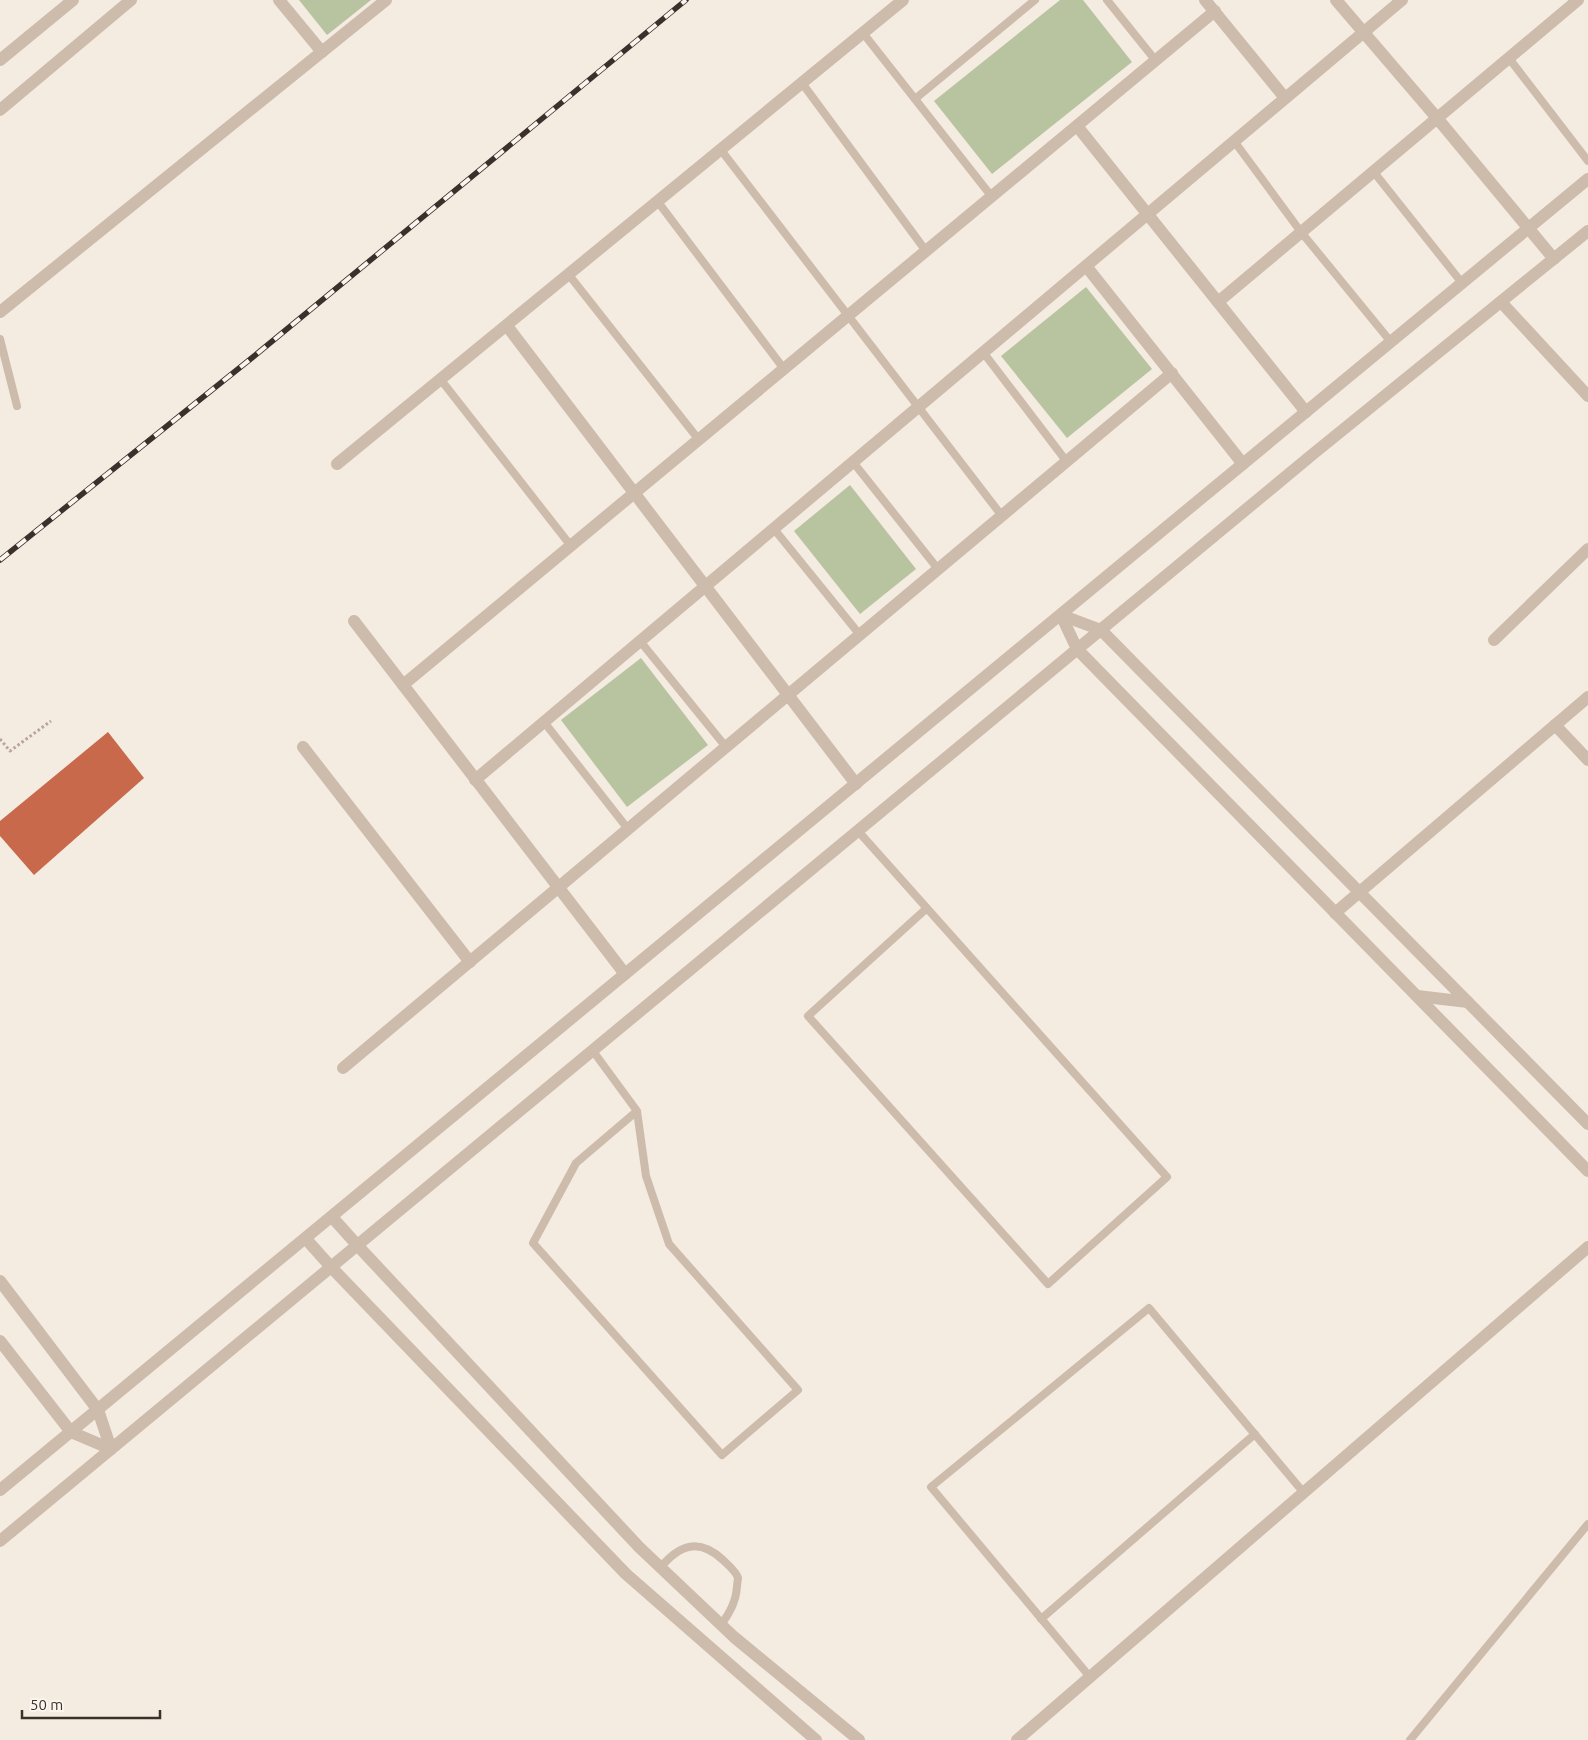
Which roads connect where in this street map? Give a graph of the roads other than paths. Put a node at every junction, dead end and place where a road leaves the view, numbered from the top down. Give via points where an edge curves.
1 (73, 0) edge
2 (131, 0) edge
3 (278, 0) edge
4 (386, 0) edge
5 (903, 0) edge
6 (1035, 0) edge
7 (1107, 0) edge
8 (1205, 0) edge
9 (1336, 0) edge
10 (1402, 0) edge
11 (1578, 0) edge
12 (1215, 12) junction
13 (863, 33) junction
14 (1363, 33) junction
15 (322, 52) junction
16 (1508, 58) junction
17 (0, 60) edge
18 (1156, 61) junction
19 (802, 83) junction
20 (1285, 98) junction
21 (915, 99) junction
22 (0, 110) edge
23 (1437, 118) junction
24 (1077, 126) junction
25 (1234, 141) junction
26 (721, 150) junction
27 (1588, 162) edge
28 (1374, 171) junction
29 (1588, 179) edge
30 (992, 197) junction
31 (658, 202) junction
32 (1147, 214) junction
33 (1528, 228) junction
34 (1588, 231) edge
35 (1301, 232) junction
36 (926, 251) junction
37 (1554, 259) junction
38 (1086, 266) junction
39 (569, 275) junction
40 (1462, 283) junction
41 (1218, 302) junction
42 (1501, 302) junction
43 (0, 312) edge
44 (848, 316) junction
45 (507, 326) junction
46 (0, 339) edge
47 (1391, 342) junction
48 (983, 352) junction
49 (784, 369) junction
50 (1172, 373) junction
51 (441, 380) junction
52 (1588, 396) edge
53 (17, 406) dead end
54 (918, 408) junction
55 (1306, 412) junction
56 (699, 440) junction
57 (853, 462) junction
58 (1067, 462) junction
59 (338, 464) dead end
60 (1243, 464) junction
61 (634, 493) junction
62 (1002, 516) junction
63 (774, 529) junction
64 (571, 546) junction
65 (1588, 549) edge
66 (938, 569) junction
67 (705, 586) junction
68 (1061, 615) junction
69 (354, 621) dead end
70 (1101, 630) junction
71 (860, 635) junction
72 (1494, 640) dead end
73 (640, 641) junction
74 (1077, 649) junction
75 (403, 685) junction
76 (788, 695) junction
77 (1588, 697) edge
78 (544, 722) junction
79 (1555, 725) junction
80 (303, 747) dead end
81 (726, 747) junction
82 (1588, 760) edge
83 (475, 780) junction
84 (856, 784) junction
85 (628, 829) junction
86 (858, 831) junction
87 (558, 887) junction
88 (1359, 891) junction
89 (927, 908) junction
90 (1335, 913) junction
91 (470, 962) junction
92 (626, 974) junction
93 (1417, 996) junction
94 (1468, 1002) junction
95 (593, 1051) junction
96 (343, 1068) dead end
97 (637, 1111) junction
98 (1588, 1124) edge
99 (1588, 1171) edge
100 (332, 1217) junction
101 (306, 1239) junction
102 (358, 1246) junction
103 (1588, 1248) edge
104 (331, 1267) junction
105 (0, 1281) edge
106 (0, 1341) edge
107 (98, 1410) junction
108 (71, 1432) junction
109 (1255, 1434) junction
110 (111, 1449) junction
111 (0, 1490) edge
112 (1304, 1493) junction
113 (1588, 1524) edge
114 (0, 1541) edge
115 (660, 1568) junction
116 (1041, 1619) junction
117 (721, 1625) junction
118 (1090, 1677) junction
119 (816, 1740) edge
120 (859, 1740) edge
121 (1017, 1740) edge
122 (1410, 1740) edge

1 - 17 street
2 - 22 street
3 - 15 street
4 - 15 street
5 - 13 street
6 - 21 lane
7 - 18 lane
8 - 12 street
9 - 14 street
10 - 14 street
11 - 16 street
12 - 18 street
12 - 20 street
13 - 19 street
13 - 21 lane
14 - 20 street
14 - 23 street
15 - 43 street
16 - 23 street
16 - 27 lane
18 - 24 street
19 - 26 street
19 - 36 lane
20 - 25 street
21 - 30 lane
23 - 28 street
23 - 33 street
24 - 30 street
24 - 32 street
25 - 32 street
25 - 35 lane
26 - 31 street
26 - 44 lane
28 - 35 street
28 - 40 lane
29 - 33 street
30 - 36 street
31 - 39 street
31 - 49 lane
32 - 38 street
32 - 41 street
33 - 37 street
33 - 40 street
34 - 37 street
35 - 41 street
35 - 47 lane
36 - 44 street
37 - 42 street
38 - 48 street
38 - 50 street
39 - 45 street
39 - 56 lane
40 - 47 street
41 - 55 street
42 - 52 street
42 - 70 street
44 - 49 street
44 - 54 lane
45 - 51 street
45 - 61 street
46 - 53 lane
47 - 55 street
48 - 54 street
48 - 58 lane
49 - 56 street
50 - 58 street
50 - 60 street
51 - 59 street
51 - 64 lane
54 - 57 street
54 - 62 lane
55 - 60 street
56 - 61 street
57 - 63 street
57 - 66 lane
58 - 62 street
60 - 68 street
61 - 64 street
61 - 67 street
62 - 66 street
63 - 67 street
63 - 71 lane
64 - 75 street
65 - 72 street
66 - 71 street
67 - 73 street
67 - 76 street
68 - 70 street
68 - 74 street
68 - 84 street
69 - 75 street
70 - 74 street
70 - 88 street
71 - 76 street
73 - 78 street
73 - 81 lane
74 - 86 street
74 - 90 street
75 - 83 street
76 - 81 street
76 - 84 street
77 - 79 street
78 - 83 street
78 - 85 lane
79 - 82 street
79 - 88 street
80 - 91 street
81 - 85 street
83 - 87 street
84 - 92 street
85 - 87 street
86 - 89 lane
86 - 95 street
87 - 91 street
87 - 92 street
88 - 90 street
88 - 94 street
89 - 89 lane via 1167,1177 1048,1284 808,1016
90 - 93 street
91 - 96 street
92 - 100 street
93 - 94 street
93 - 99 street
94 - 98 street
95 - 97 lane
95 - 102 street
97 - 97 lane via 646,1176 669,1244 798,1390 722,1455 533,1243 576,1163
100 - 101 street
100 - 102 street
101 - 104 street
101 - 107 street
102 - 104 street
102 - 115 street
103 - 112 street
104 - 110 street
104 - 119 street via 626,1574
105 - 107 street
106 - 108 street
107 - 108 street
107 - 110 street
108 - 110 street
108 - 111 street
109 - 112 lane
109 - 116 lane
109 - 116 lane via 1149,1308 931,1487
110 - 114 street
112 - 118 street
113 - 122 lane
115 - 117 street
115 - 117 lane via 683,1548 698,1545 716,1554 731,1568 738,1577 737,1595 734,1606
116 - 118 lane
117 - 120 street
118 - 121 street

